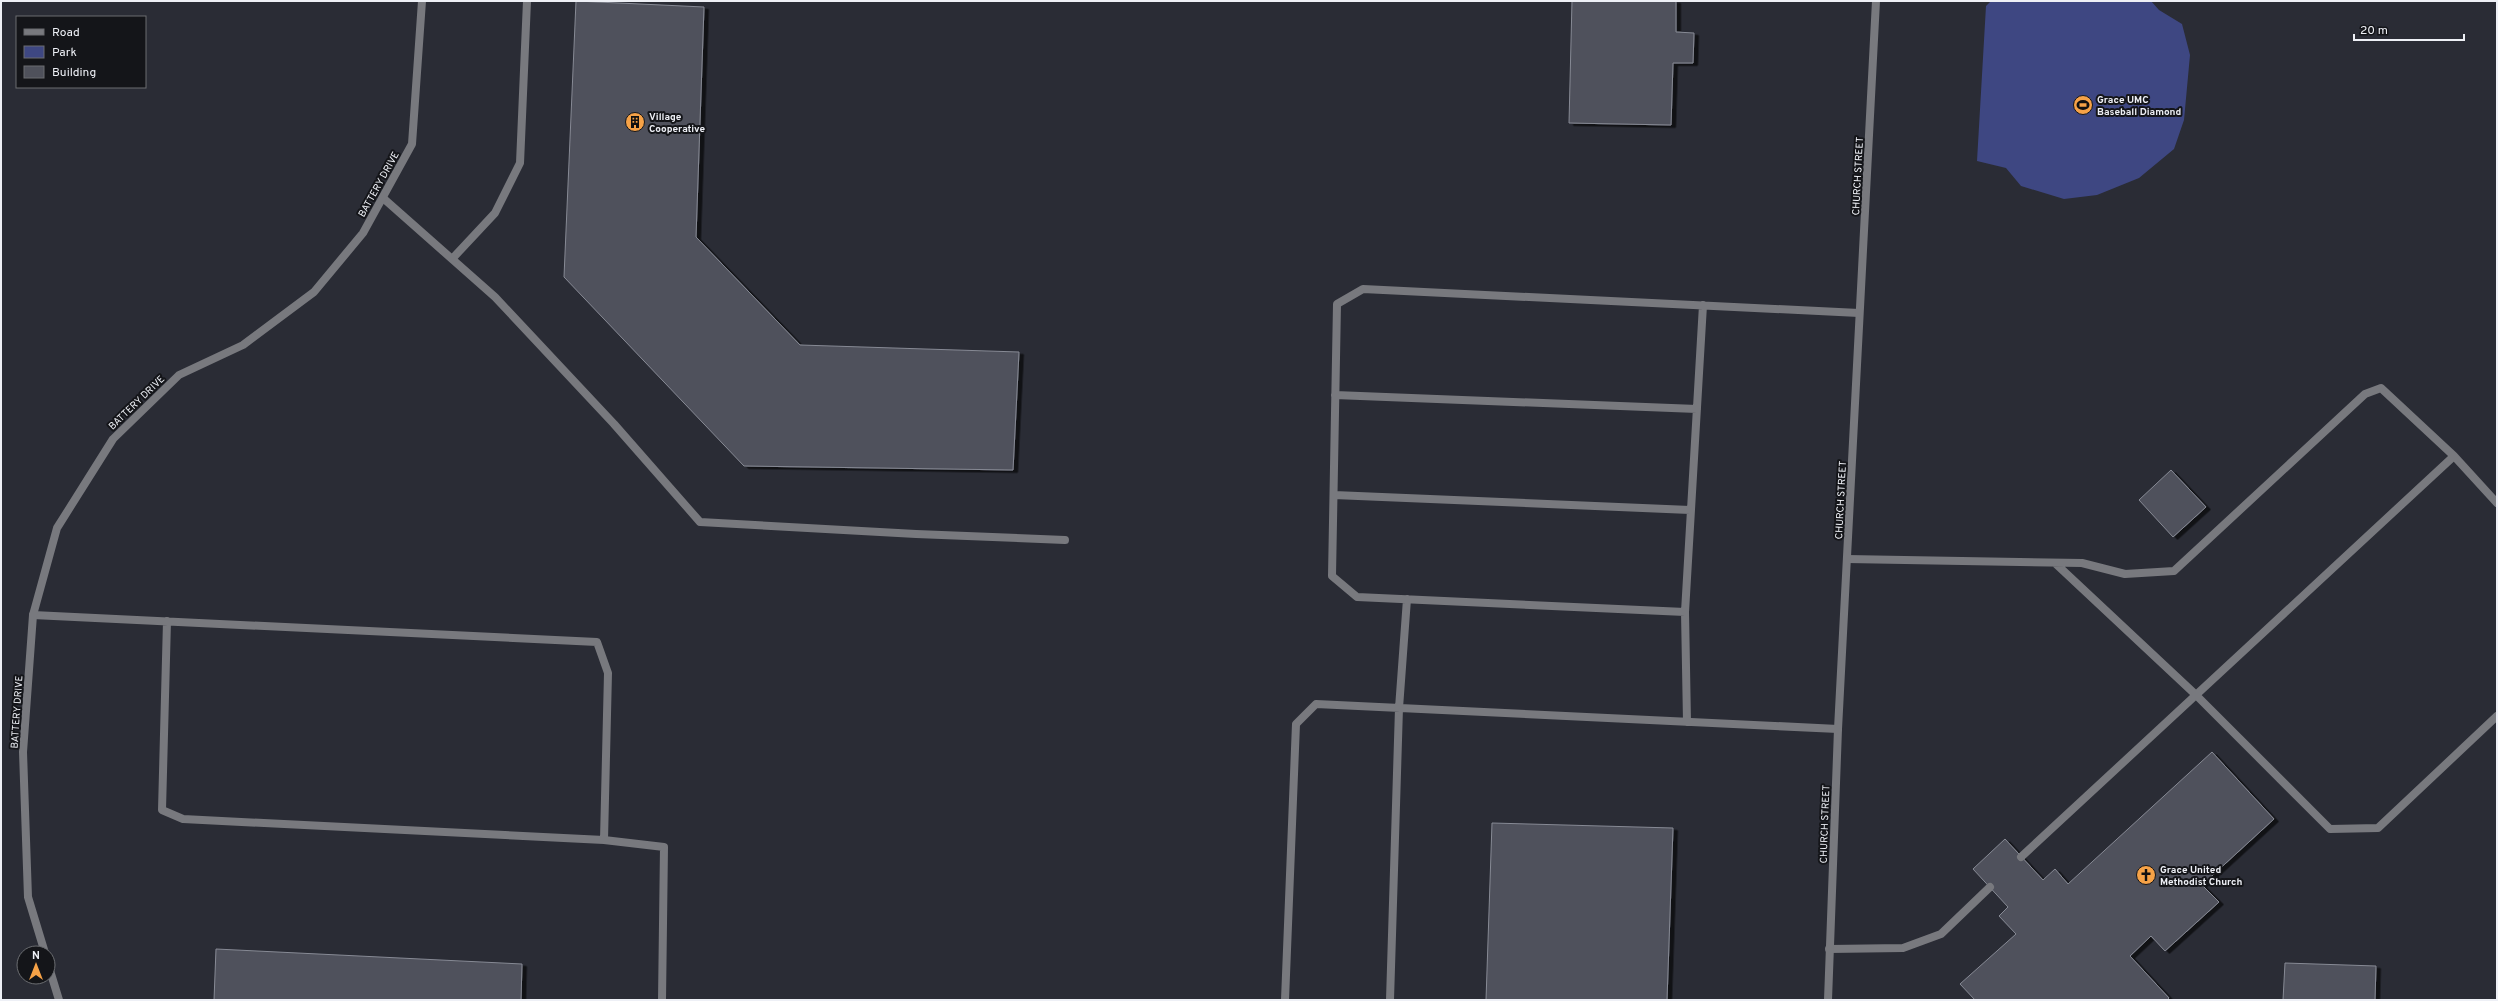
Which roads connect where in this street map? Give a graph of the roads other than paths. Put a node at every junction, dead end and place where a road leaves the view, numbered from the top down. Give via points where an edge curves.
1 (422, 1) edge
2 (527, 1) edge
3 (1876, 1) edge
4 (383, 198) junction
5 (452, 259) junction
6 (1703, 305) junction
7 (1860, 314) junction
8 (1335, 395) junction
9 (1696, 409) junction
10 (2454, 456) junction
11 (1334, 495) junction
12 (2497, 503) edge
13 (1690, 510) junction
14 (1065, 540) dead end
15 (1847, 559) junction
16 (2055, 563) junction
17 (1407, 599) junction
18 (1685, 612) junction
19 (33, 615) junction
20 (167, 621) junction
21 (2196, 695) junction
22 (1399, 708) junction
23 (2497, 716) edge
24 (1687, 722) junction
25 (1838, 729) junction
26 (604, 840) junction
27 (2021, 857) dead end
28 (1990, 887) dead end
29 (43, 945) edge
30 (1829, 949) junction
31 (54, 985) edge
32 (59, 1000) edge
33 (662, 1000) edge
34 (1285, 1000) edge
35 (1390, 1000) edge
36 (1828, 1000) edge

1 - 4 street, BATTERY DRIVE via 412,144
2 - 5 street via 520,164 495,213
3 - 7 street, CHURCH STREET
4 - 5 street
4 - 19 street, BATTERY DRIVE via 363,233 314,292 243,344 179,375 113,439 57,528
5 - 14 street via 506,308 614,424 700,522
6 - 7 street
6 - 8 street via 1363,289 1337,304
6 - 9 street
7 - 15 street, CHURCH STREET
8 - 9 street
8 - 11 street
9 - 13 street
10 - 12 street
10 - 16 street via 2381,388 2365,394 2174,571 2125,574 2082,563
10 - 21 street
11 - 13 street
11 - 17 street via 1332,576 1357,597
13 - 18 street
15 - 16 street
15 - 25 street, CHURCH STREET
16 - 21 street
17 - 18 street
17 - 22 street
18 - 24 street
19 - 20 street
19 - 29 street, BATTERY DRIVE via 23,752 28,889
20 - 26 street via 596,642 608,673
20 - 26 street via 162,810 182,819
21 - 23 street via 2330,829 2378,828
21 - 27 street
22 - 24 street
22 - 34 street via 1316,704 1296,724
22 - 35 street
24 - 25 street
25 - 30 street, CHURCH STREET
26 - 33 street via 664,847
28 - 30 street via 1941,934 1903,948
30 - 36 street, CHURCH STREET
31 - 32 street

